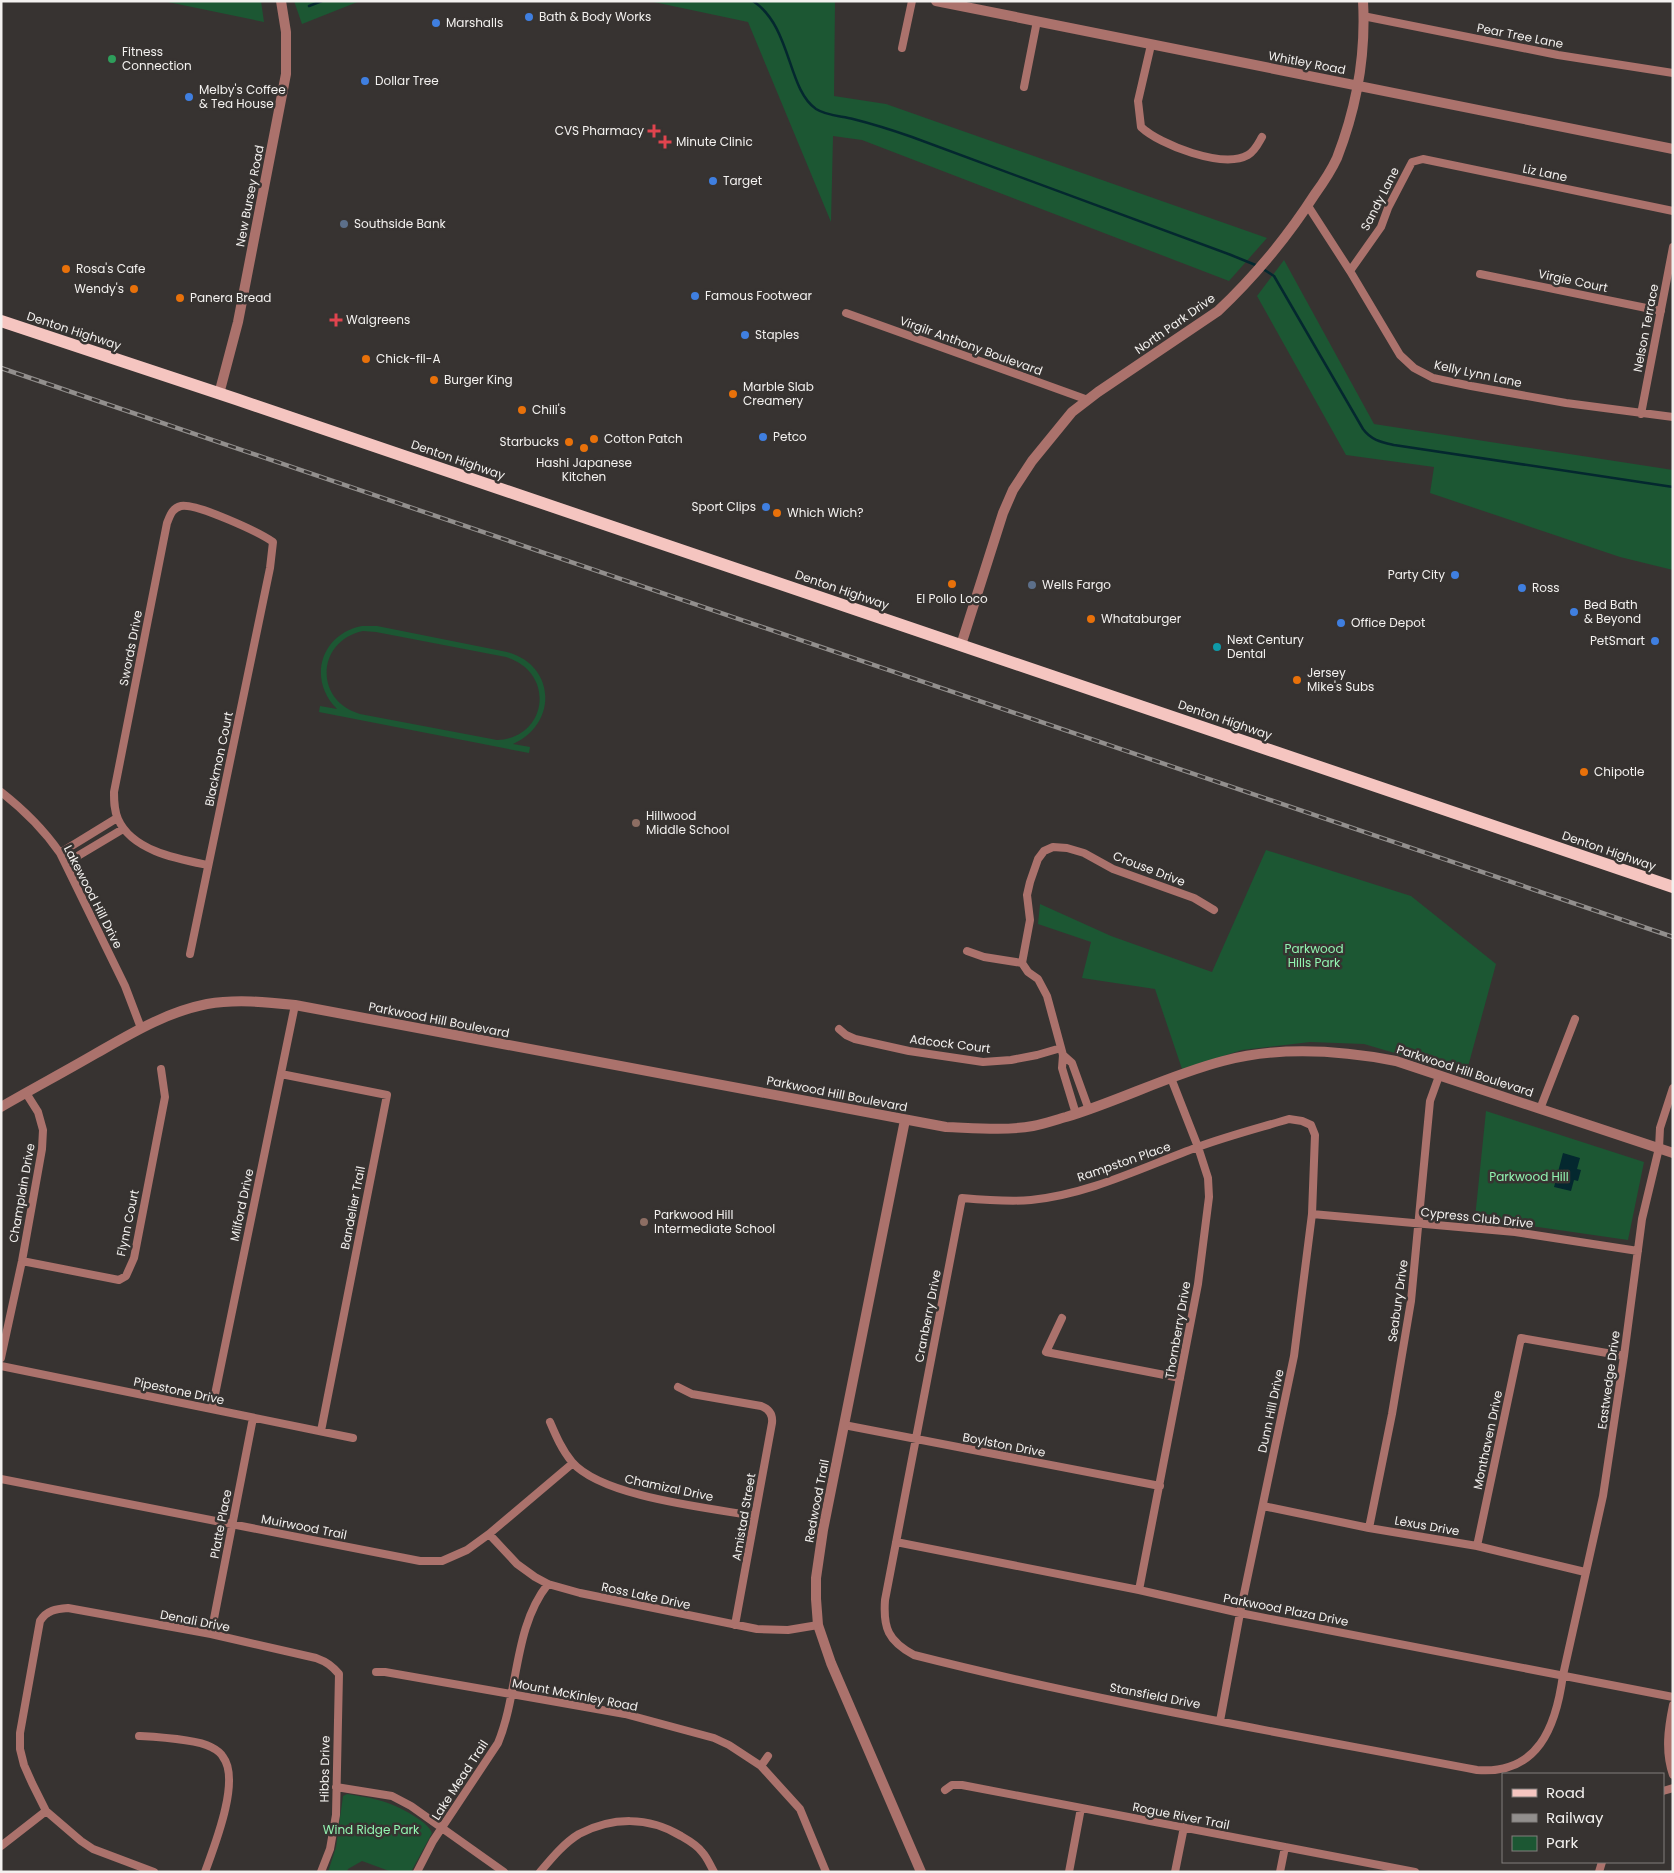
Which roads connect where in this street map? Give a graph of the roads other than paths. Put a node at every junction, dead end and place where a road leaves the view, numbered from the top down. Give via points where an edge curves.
1 (281, 1) edge
2 (912, 1) edge
3 (936, 1) edge
4 (1363, 1) edge
5 (1364, 16) junction
6 (1037, 22) junction
7 (1151, 44) junction
8 (902, 48) dead end
9 (1673, 73) edge
10 (1356, 86) junction
11 (1024, 87) dead end
12 (1262, 137) dead end
13 (1673, 149) edge
14 (1412, 162) joint
15 (1308, 206) junction
16 (1673, 211) edge
17 (1673, 247) edge
18 (1350, 271) junction
19 (1480, 274) dead end
20 (1660, 311) junction
21 (846, 313) dead end
22 (1, 322) edge
23 (219, 394) junction
24 (1088, 400) junction
25 (1642, 414) junction
26 (1673, 417) edge
27 (270, 568) joint
28 (961, 645) junction
29 (1, 792) edge
30 (117, 818) junction
31 (123, 829) junction
32 (60, 853) junction
33 (66, 863) junction
34 (208, 865) junction
35 (1673, 887) edge
36 (1214, 910) dead end
37 (967, 951) dead end
38 (190, 954) dead end
39 (1022, 963) junction
40 (295, 1005) junction
41 (1575, 1019) dead end
42 (141, 1028) junction
43 (839, 1029) dead end
44 (1062, 1052) junction
45 (161, 1069) dead end
46 (281, 1074) junction
47 (1439, 1076) junction
48 (1171, 1078) junction
49 (1673, 1088) edge
50 (26, 1092) junction
51 (1, 1107) edge
52 (1540, 1109) junction
53 (1089, 1110) junction
54 (1076, 1114) junction
55 (1290, 1119) joint
56 (905, 1120) junction
57 (1198, 1147) junction
58 (1659, 1148) junction
59 (1673, 1153) edge
60 (962, 1198) joint
61 (1312, 1214) junction
62 (1419, 1223) junction
63 (1638, 1251) junction
64 (22, 1262) junction
65 (1062, 1318) dead end
66 (1624, 1356) junction
67 (1, 1358) edge
68 (1, 1366) edge
69 (1180, 1378) junction
70 (678, 1387) dead end
71 (212, 1409) junction
72 (253, 1418) junction
73 (550, 1422) dead end
74 (844, 1425) junction
75 (321, 1431) junction
76 (353, 1438) dead end
77 (916, 1439) junction
78 (572, 1463) junction
79 (1, 1479) edge
80 (1160, 1486) junction
81 (1264, 1506) junction
82 (755, 1516) junction
83 (232, 1524) junction
84 (1369, 1528) junction
85 (489, 1534) junction
86 (896, 1542) junction
87 (1477, 1546) junction
88 (1586, 1572) junction
89 (548, 1584) junction
90 (1139, 1590) junction
91 (1240, 1613) junction
92 (735, 1625) junction
93 (818, 1625) junction
94 (211, 1634) junction
95 (333, 1667) joint
96 (376, 1672) dead end
97 (1563, 1675) junction
98 (512, 1694) junction
99 (1673, 1697) edge
100 (1673, 1705) edge
101 (1220, 1721) junction
102 (139, 1736) dead end
103 (768, 1756) dead end
104 (761, 1766) junction
105 (1673, 1775) edge
106 (336, 1787) junction
107 (945, 1790) dead end
108 (1081, 1808) junction
109 (46, 1811) junction
110 (1184, 1827) junction
111 (442, 1828) junction
112 (1, 1846) edge
113 (1285, 1847) junction
114 (1384, 1869) edge
115 (154, 1872) edge
116 (205, 1872) edge
117 (321, 1872) edge
118 (417, 1872) edge
119 (504, 1872) edge
120 (540, 1872) edge
121 (714, 1872) edge
122 (826, 1872) edge
123 (921, 1872) edge
124 (1069, 1872) edge
125 (1175, 1872) edge
126 (1280, 1872) edge
127 (1415, 1872) edge

1 - 23 street, New Bursey Road via 286,32 286,74 238,322
2 - 8 street
3 - 6 street, Whitley Road
4 - 5 street, North Park Drive
5 - 9 street, Pear Tree Lane via 1558,55
5 - 10 street, North Park Drive via 1363,47
6 - 7 street, Whitley Road
6 - 11 street
7 - 10 street, Whitley Road
7 - 12 street via 1138,101 1141,127 1148,134 1195,154 1229,160 1248,155
10 - 13 street, Whitley Road
10 - 15 street, North Park Drive via 1336,159
14 - 16 street, Liz Lane via 1423,159
14 - 18 street, Sandy Lane via 1381,227
15 - 18 street, Kelly Lynn Lane
15 - 24 street, North Park Drive via 1218,311
17 - 20 street, Nelson Terrace
18 - 25 street, Kelly Lynn Lane via 1406,363 1433,378
19 - 20 street, Virgie Court
20 - 25 street, Nelson Terrace
21 - 24 street, Virgilr Anthony Boulevard
22 - 23 main road, Denton Highway
23 - 28 main road, Denton Highway
24 - 28 street, North Park Drive via 1072,412 1050,438 1013,490
25 - 26 street, Kelly Lynn Lane
27 - 30 street, Swords Drive via 273,542 262,534 194,507 180,506 171,512 114,792
27 - 34 street, Blackmon Court
28 - 35 main road, Denton Highway
29 - 32 street, Lakewood Hill Drive via 47,835
30 - 31 street, Swords Drive
30 - 32 street
31 - 33 street
31 - 34 street, Swords Drive via 143,845 171,857
32 - 33 street, Lakewood Hill Drive
33 - 42 street, Lakewood Hill Drive via 125,986
34 - 38 street, Blackmon Court
36 - 39 street, Crouse Drive via 1194,898 1113,869 1084,853 1053,847 1038,859 1030,882 1027,895 1030,920
37 - 39 street
39 - 44 street via 1038,979 1047,996
40 - 42 street, Parkwood Hill Boulevard via 234,1001 206,1004
40 - 46 street, Milford Drive
40 - 56 street, Parkwood Hill Boulevard
41 - 52 street
42 - 50 street, Parkwood Hill Boulevard
43 - 44 street, Adcock Court via 864,1041 983,1062
44 - 53 street via 1072,1063
44 - 54 street via 1062,1068
45 - 64 street, Flynn Court via 165,1097 134,1258 126,1276 119,1280
46 - 71 street, Milford Drive
46 - 75 street, Bandelier Trail via 387,1095
47 - 48 street, Parkwood Hill Boulevard via 1396,1060 1303,1051 1264,1053 1223,1061
47 - 52 street, Parkwood Hill Boulevard
47 - 62 street, Seabury Drive via 1430,1101
48 - 53 street, Parkwood Hill Boulevard
48 - 57 street, Thornberry Drive
49 - 58 street, Eastwedge Drive via 1660,1128
50 - 51 street, Parkwood Hill Boulevard
50 - 64 street, Champlain Drive via 38,1112 43,1130
52 - 58 street, Parkwood Hill Boulevard
53 - 54 street, Parkwood Hill Boulevard
54 - 56 street, Parkwood Hill Boulevard via 1033,1126 995,1129 946,1127
55 - 57 street, Rampston Place
55 - 61 street, Dunn Hill Drive via 1311,1125 1315,1135
56 - 74 street, Redwood Trail
57 - 60 street, Rampston Place via 1101,1185 1064,1194 1032,1200
57 - 69 street, Thornberry Drive via 1208,1178 1209,1197 1198,1284
58 - 59 street, Parkwood Hill Boulevard
58 - 63 street, Eastwedge Drive via 1645,1203
60 - 77 street, Cranberry Drive
61 - 62 street, Cypress Club Drive
61 - 81 street, Dunn Hill Drive via 1294,1356
62 - 63 street, Cypress Club Drive via 1515,1232
62 - 84 street, Seabury Drive via 1402,1359
63 - 66 street, Eastwedge Drive
64 - 67 street, Champlain Drive
65 - 69 street via 1046,1352
66 - 87 street, Monthaven Drive via 1521,1338
66 - 88 street, Eastwedge Drive via 1603,1496
68 - 71 street, Pipestone Drive
69 - 80 street, Thornberry Drive
70 - 82 street, Amistad Street via 692,1394 761,1406 770,1412 772,1423
71 - 72 street, Pipestone Drive
72 - 75 street, Pipestone Drive
72 - 83 street, Platte Place
73 - 78 street, Chamizal Drive via 558,1443
74 - 77 street, Boylston Drive
74 - 93 street, Redwood Trail via 819,1556
75 - 76 street, Pipestone Drive
77 - 80 street, Boylston Drive
77 - 86 street, Stansfield Drive
78 - 82 street, Chamizal Drive via 604,1484 627,1492
78 - 85 street, Muirwood Trail
79 - 83 street, Muirwood Trail
80 - 90 street, Thornberry Drive
81 - 84 street, Lexus Drive
81 - 91 street, Dunn Hill Drive
82 - 92 street, Amistad Street
83 - 85 street, Muirwood Trail via 420,1562 442,1561 467,1550
83 - 94 street, Platte Place
84 - 87 street, Lexus Drive
85 - 89 street, Ross Lake Drive via 517,1564
86 - 90 street, Parkwood Plaza Drive
86 - 101 street, Stansfield Drive via 884,1616 892,1640 901,1648 914,1655
87 - 88 street, Lexus Drive
88 - 97 street, Eastwedge Drive
89 - 92 street, Ross Lake Drive
89 - 98 street, Lake Mead Trail via 540,1594 528,1623
90 - 91 street, Parkwood Plaza Drive
91 - 97 street, Parkwood Plaza Drive
91 - 101 street, Dunn Hill Drive
92 - 93 street, Ross Lake Drive via 772,1630
93 - 123 street, Redwood Trail via 831,1663
94 - 95 street, Denali Drive via 316,1658
94 - 109 street, Denali Drive via 68,1608 44,1615 40,1621 20,1749
95 - 106 street, Hibbs Drive via 339,1674
96 - 98 street, Mount McKinley Road
97 - 99 street, Parkwood Plaza Drive
97 - 101 street, Stansfield Drive via 1554,1718 1536,1750 1526,1759 1494,1771
98 - 104 street, Mount McKinley Road via 625,1714 714,1738
98 - 111 street, Lake Mead Trail via 498,1743
100 - 105 street via 1668,1728 1668,1761
102 - 116 street via 173,1738 210,1746 223,1757 228,1769 228,1792 224,1816
103 - 104 street
104 - 122 street, Mount McKinley Road via 800,1809
106 - 111 street via 392,1796
106 - 117 street, Hibbs Drive via 336,1815 330,1848
107 - 108 street, Rogue River Trail via 952,1785 962,1785
108 - 110 street, Rogue River Trail
108 - 124 street
109 - 112 street
109 - 115 street via 93,1849
110 - 113 street, Rogue River Trail
110 - 125 street
111 - 118 street, Lake Mead Trail
111 - 119 street
113 - 114 street, Rogue River Trail
113 - 126 street
114 - 127 street, Rogue River Trail
120 - 121 street via 578,1835 624,1820 651,1822 674,1832 702,1851

